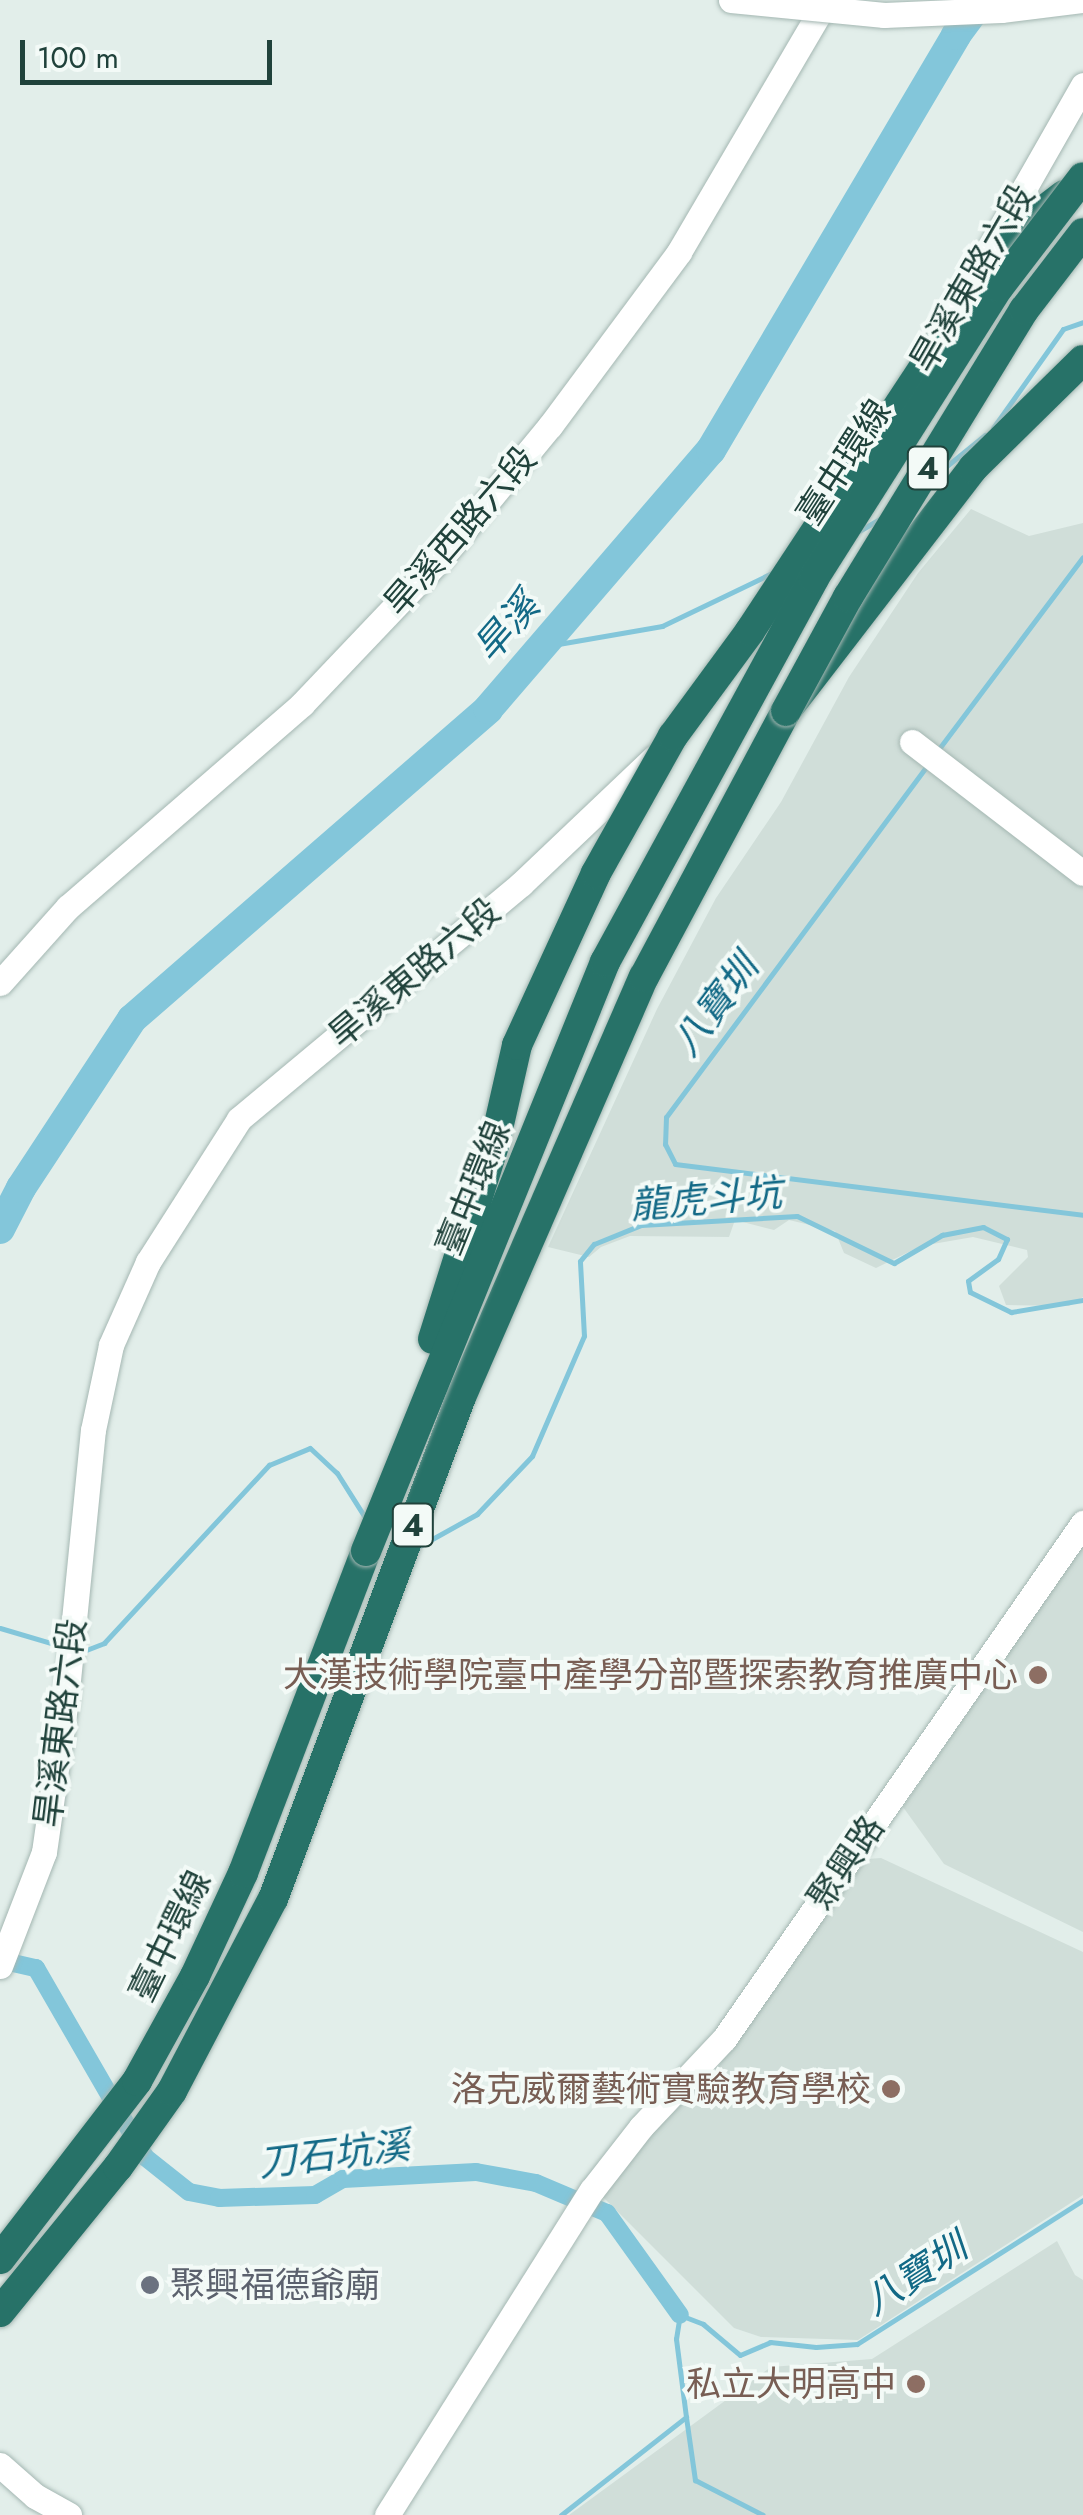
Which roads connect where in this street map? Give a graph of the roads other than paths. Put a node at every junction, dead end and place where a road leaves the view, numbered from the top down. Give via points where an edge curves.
1 (730, 0) edge
2 (826, 0) edge
3 (1081, 0) edge
4 (1083, 85) edge
5 (1083, 179) edge
6 (1083, 234) edge
7 (1083, 254) edge
8 (1083, 360) edge
9 (879, 436) junction
10 (786, 712) junction
11 (912, 742) dead end
12 (1083, 872) edge
13 (0, 983) edge
14 (1083, 1523) edge
15 (366, 1551) junction
16 (0, 1966) edge
17 (0, 2259) edge
18 (0, 2312) edge
19 (0, 2464) edge
20 (69, 2515) edge
21 (387, 2515) edge

1 - 3 street, bridge via 884,15
2 - 13 street, 旱溪西路六段 via 680,252 441,558 302,704 68,908
4 - 16 street, 旱溪東路六段 via 834,522 723,675 650,762 521,884 239,1119 148,1262 112,1345 93,1430 44,1852
5 - 9 highway, bridge via 1014,234
5 - 15 highway, 臺中環線 / 4, bridge via 999,287 814,578 605,962
6 - 10 highway, 臺中環線 / 4, bridge via 1024,310 848,596
7 - 9 highway, bridge via 1035,288
8 - 10 highway, bridge via 973,468
9 - 15 highway, bridge via 673,736 563,938 517,1045 495,1142
10 - 18 highway, 臺中環線 / 4 via 644,976 469,1378 273,1899 172,2090
11 - 12 street
14 - 21 street, 聚興路 via 724,2039 592,2190
15 - 17 highway, 臺中環線 / 4 via 244,1873 195,1976 137,2081
19 - 20 street

